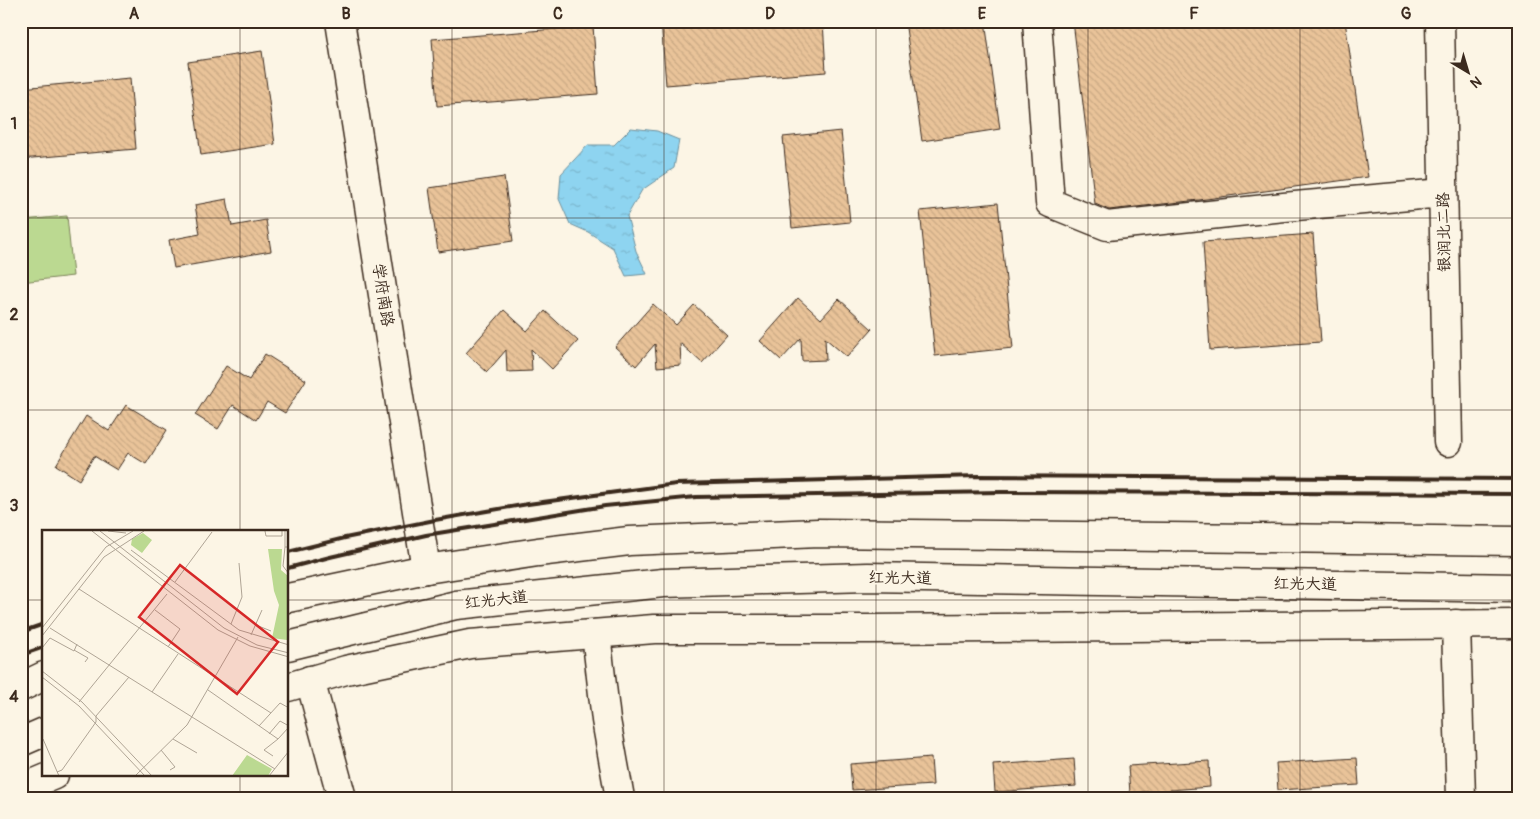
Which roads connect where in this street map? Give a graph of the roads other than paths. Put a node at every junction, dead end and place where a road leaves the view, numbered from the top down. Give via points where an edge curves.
1 (340, 21) edge
2 (1037, 21) edge
3 (1440, 21) edge
4 (1443, 193) junction
5 (1448, 442) dead end
6 (1519, 541) edge
7 (426, 569) junction
8 (1519, 588) edge
9 (289, 598) edge
10 (1456, 624) junction
11 (1519, 624) edge
12 (596, 634) junction
13 (289, 646) edge
14 (42, 677) edge
15 (299, 683) edge
16 (21, 687) edge
17 (42, 733) edge
18 (21, 742) edge
19 (52, 776) edge
20 (21, 789) edge
21 (342, 798) edge
22 (620, 798) edge
23 (1461, 798) edge

1 - 7 main road, 学府南路
2 - 4 main road via 1050,203 1107,226
3 - 4 main road, 银润北二路
4 - 5 main road, 银润北二路
6 - 7 main road via 818,533 629,541
7 - 9 main road
8 - 13 main road, 红光大道 via 868,577 663,583 456,605
10 - 11 main road
10 - 12 main road via 654,629
10 - 23 main road
12 - 15 main road via 470,644
12 - 22 main road via 606,720
14 - 16 main road
15 - 21 main road
17 - 18 main road
19 - 20 main road

